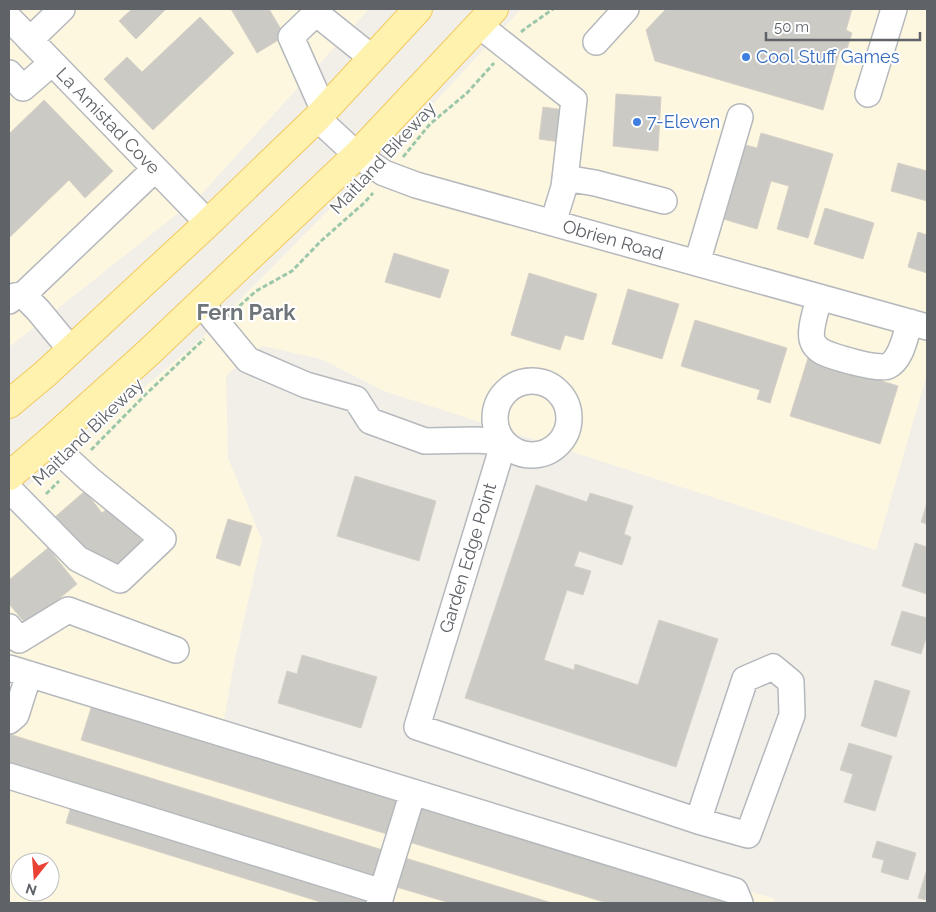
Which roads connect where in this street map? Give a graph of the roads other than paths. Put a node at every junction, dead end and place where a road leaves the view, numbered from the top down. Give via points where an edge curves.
1 (62, 9) edge
2 (418, 9) edge
3 (626, 9) edge
4 (894, 9) edge
5 (308, 14) edge
6 (487, 17) edge
7 (9, 18) edge
8 (30, 40) junction
9 (596, 42) dead end
10 (372, 58) junction
11 (52, 63) junction
12 (9, 73) edge
13 (868, 94) dead end
14 (320, 115) junction
15 (740, 117) dead end
16 (357, 155) junction
17 (155, 169) junction
18 (565, 178) junction
19 (664, 201) dead end
20 (208, 223) junction
21 (553, 223) junction
22 (697, 263) junction
23 (819, 297) junction
24 (16, 298) edge
25 (201, 303) junction
26 (918, 324) edge
27 (70, 350) junction
28 (9, 408) edge
29 (49, 442) junction
30 (9, 476) edge
31 (9, 489) edge
32 (9, 628) edge
33 (176, 650) dead end
34 (19, 671) edge
35 (9, 721) edge
36 (9, 776) edge
37 (413, 792) junction
38 (698, 822) junction
39 (380, 898) edge
40 (740, 903) edge

1 - 8 street
2 - 10 main road
3 - 9 street
4 - 13 street
5 - 10 street
5 - 14 street via 291,37
6 - 16 main road
6 - 18 street via 508,48 574,100
7 - 8 street, La Amistad Cove
8 - 11 street, La Amistad Cove
10 - 14 main road
11 - 12 street via 23,88
11 - 17 street, La Amistad Cove
14 - 16 street, Obrien Road
14 - 20 main road
15 - 22 street
16 - 21 street, Obrien Road via 388,175 416,185
16 - 25 main road
17 - 20 street, La Amistad Cove
17 - 24 street
18 - 19 street via 595,182
18 - 21 street
20 - 27 main road
21 - 22 street, Obrien Road
22 - 23 street, Obrien Road
23 - 26 street, Obrien Road
23 - 26 street via 811,336 813,343 820,351 865,365 887,367
24 - 27 street via 38,310
25 - 29 main road
25 - 38 street, Garden Edge Point via 248,360 306,385 356,399 370,421 425,441 504,442 417,727
27 - 28 main road
29 - 30 main road
29 - 31 street via 162,539 120,580 78,559
32 - 33 street via 19,640 68,610
34 - 35 street via 16,715
34 - 37 street
36 - 39 street
37 - 39 street
37 - 40 street via 735,891
38 - 38 street, Garden Edge Point via 748,835 792,715 791,682 773,667 746,679

